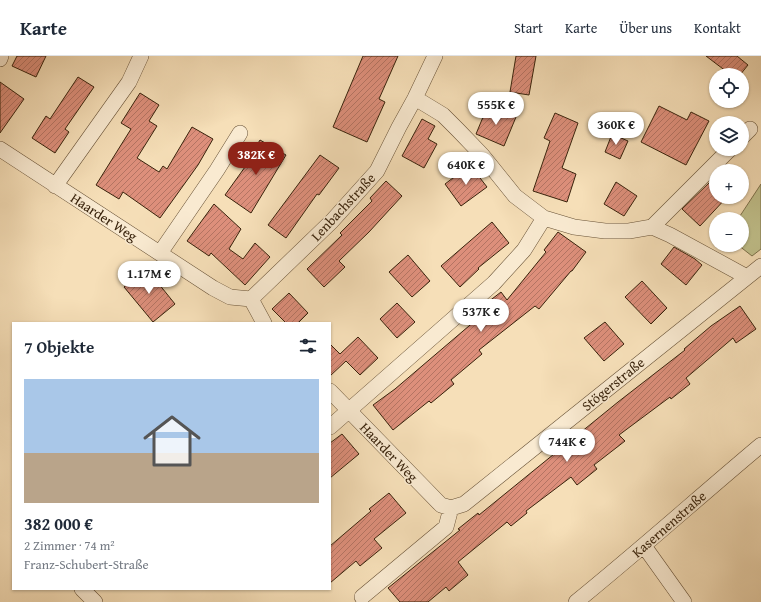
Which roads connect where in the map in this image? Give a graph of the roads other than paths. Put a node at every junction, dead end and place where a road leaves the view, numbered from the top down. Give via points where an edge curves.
1 (1, 56) edge
2 (141, 56) edge
3 (435, 56) edge
4 (0, 59) edge
5 (416, 98) junction
6 (240, 133) dead end
7 (0, 149) edge
8 (723, 156) edge
9 (55, 186) junction
10 (544, 218) junction
11 (652, 227) junction
12 (160, 253) junction
13 (761, 266) edge
14 (747, 277) junction
15 (251, 299) junction
16 (263, 322) edge
17 (331, 392) edge
18 (350, 410) junction
19 (331, 426) edge
20 (761, 445) edge
21 (451, 508) junction
22 (644, 546) junction
23 (83, 590) edge
24 (362, 597) dead end
25 (95, 602) edge
26 (576, 602) edge
27 (684, 602) edge

1 - 4 street
2 - 9 street via 129,82
3 - 5 street, Lenbachstraße
5 - 10 street via 443,115 482,155 515,196
5 - 15 street, Lenbachstraße via 377,171 332,221
6 - 12 street
7 - 9 street, Haarder Weg
8 - 11 street
9 - 12 street, Haarder Weg
10 - 11 street via 574,227 605,231 629,231
10 - 18 street via 524,250 494,283
11 - 14 street via 670,234
12 - 15 street, Haarder Weg via 230,297
13 - 14 street, Stögerstraße
14 - 21 street, Stögerstraße via 464,504
15 - 16 street
17 - 18 street, Haarder Weg
18 - 19 street
18 - 21 street, Haarder Weg via 441,505
20 - 22 street, Kasernenstraße
21 - 24 street via 446,526
22 - 26 street, Kasernenstraße
22 - 27 street
23 - 25 street

